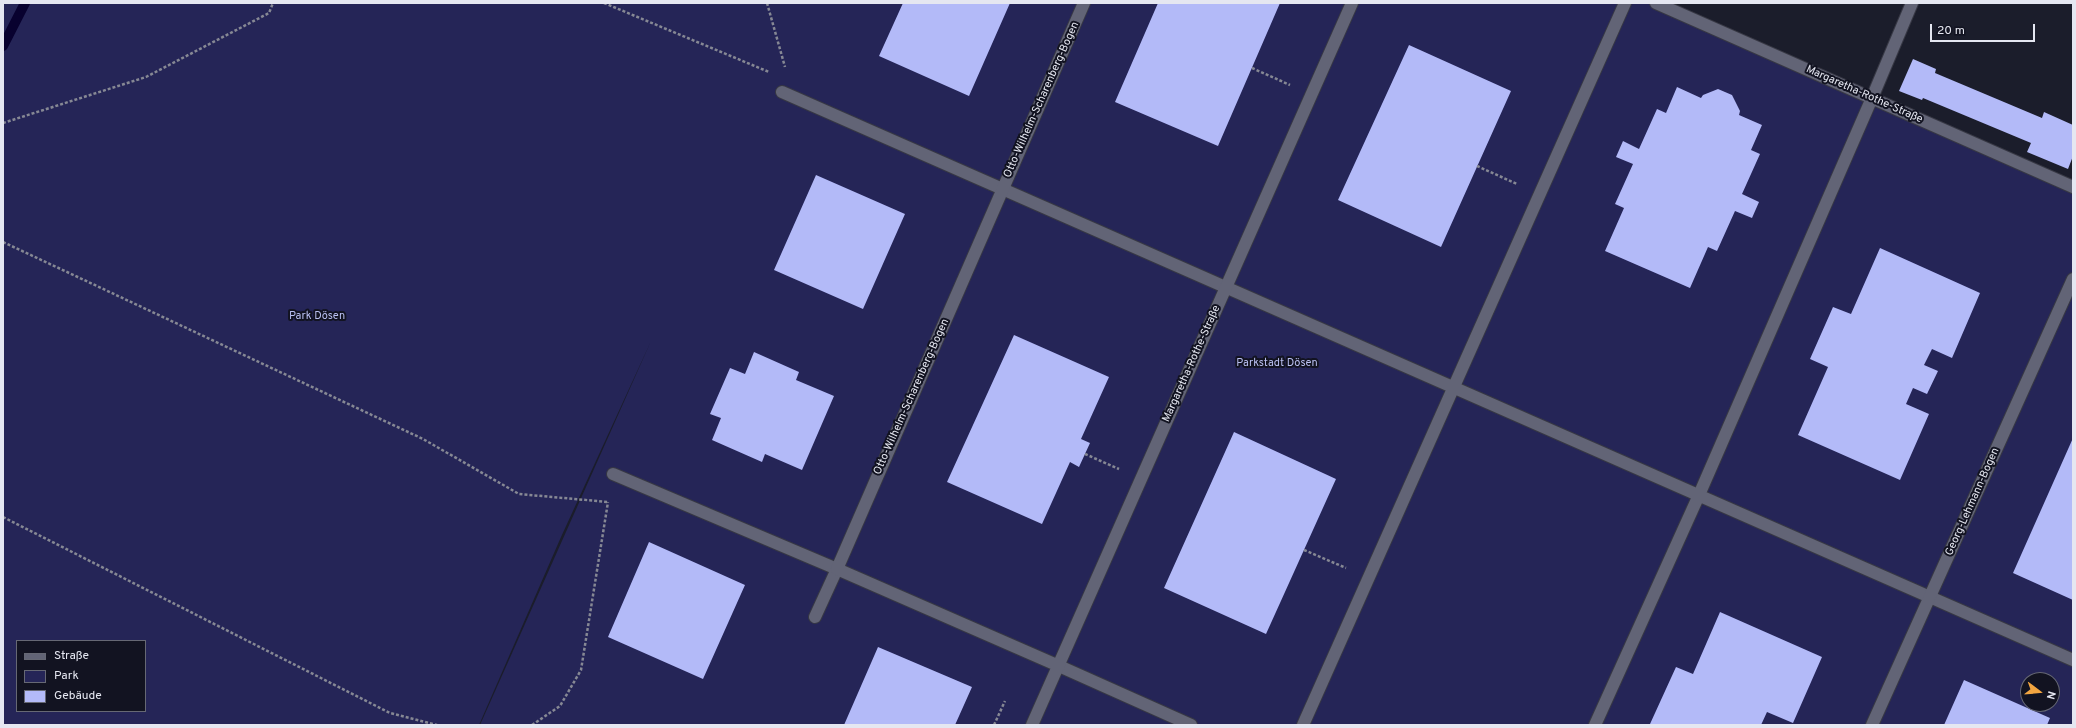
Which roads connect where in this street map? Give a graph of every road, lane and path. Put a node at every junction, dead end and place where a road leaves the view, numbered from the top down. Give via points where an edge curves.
1 (273, 3) edge
2 (604, 3) edge
3 (768, 3) edge
4 (1084, 3) edge
5 (1352, 3) edge
6 (1625, 3) edge
7 (1656, 3) edge
8 (1912, 3) edge
9 (1252, 68) dead end
10 (786, 72) dead end
11 (773, 73) dead end
12 (782, 92) dead end
13 (1311, 94) junction
14 (1872, 98) junction
15 (3, 123) edge
16 (1477, 166) dead end
17 (2073, 187) edge
18 (1004, 188) junction
19 (1540, 194) junction
20 (3, 242) edge
21 (2073, 278) edge
22 (1226, 286) junction
23 (1453, 386) junction
24 (1085, 454) dead end
25 (613, 474) dead end
26 (1142, 478) junction
27 (1698, 495) junction
28 (3, 517) edge
29 (1304, 550) dead end
30 (837, 569) junction
31 (1369, 578) junction
32 (1930, 597) junction
33 (815, 617) dead end
34 (2073, 660) edge
35 (1059, 666) junction
36 (1005, 701) dead end
37 (437, 725) edge
38 (532, 725) edge
39 (994, 725) edge
40 (1032, 725) edge
41 (1191, 725) edge
42 (1303, 725) edge
43 (1595, 725) edge
44 (1872, 725) edge

1 - 15 path via 269,13 146,77
2 - 11 path
3 - 10 path
4 - 18 street, Otto-Wilhelm-Scharenberg-Bogen
5 - 13 street, Margaretha-Rothe-Straße
6 - 19 street
7 - 14 street, Margaretha-Rothe-Straße
8 - 14 street
9 - 13 path
12 - 18 street
13 - 22 street, Margaretha-Rothe-Straße
14 - 17 street, Margaretha-Rothe-Straße
14 - 27 street
16 - 19 path
18 - 22 street
18 - 30 street, Otto-Wilhelm-Scharenberg-Bogen
19 - 23 street
20 - 38 path via 423,439 519,494 608,502 582,670 560,706
21 - 32 street, Georg-Lehmann-Bogen
22 - 23 street
22 - 26 street, Margaretha-Rothe-Straße
23 - 27 street
23 - 31 street
24 - 26 path
25 - 30 street
26 - 35 street, Margaretha-Rothe-Straße
27 - 32 street
27 - 43 street
28 - 37 path via 390,713
29 - 31 path
30 - 33 street, Otto-Wilhelm-Scharenberg-Bogen
30 - 35 street
31 - 42 street
32 - 34 street
32 - 44 street, Georg-Lehmann-Bogen
35 - 40 street, Margaretha-Rothe-Straße
35 - 41 street
36 - 39 path

